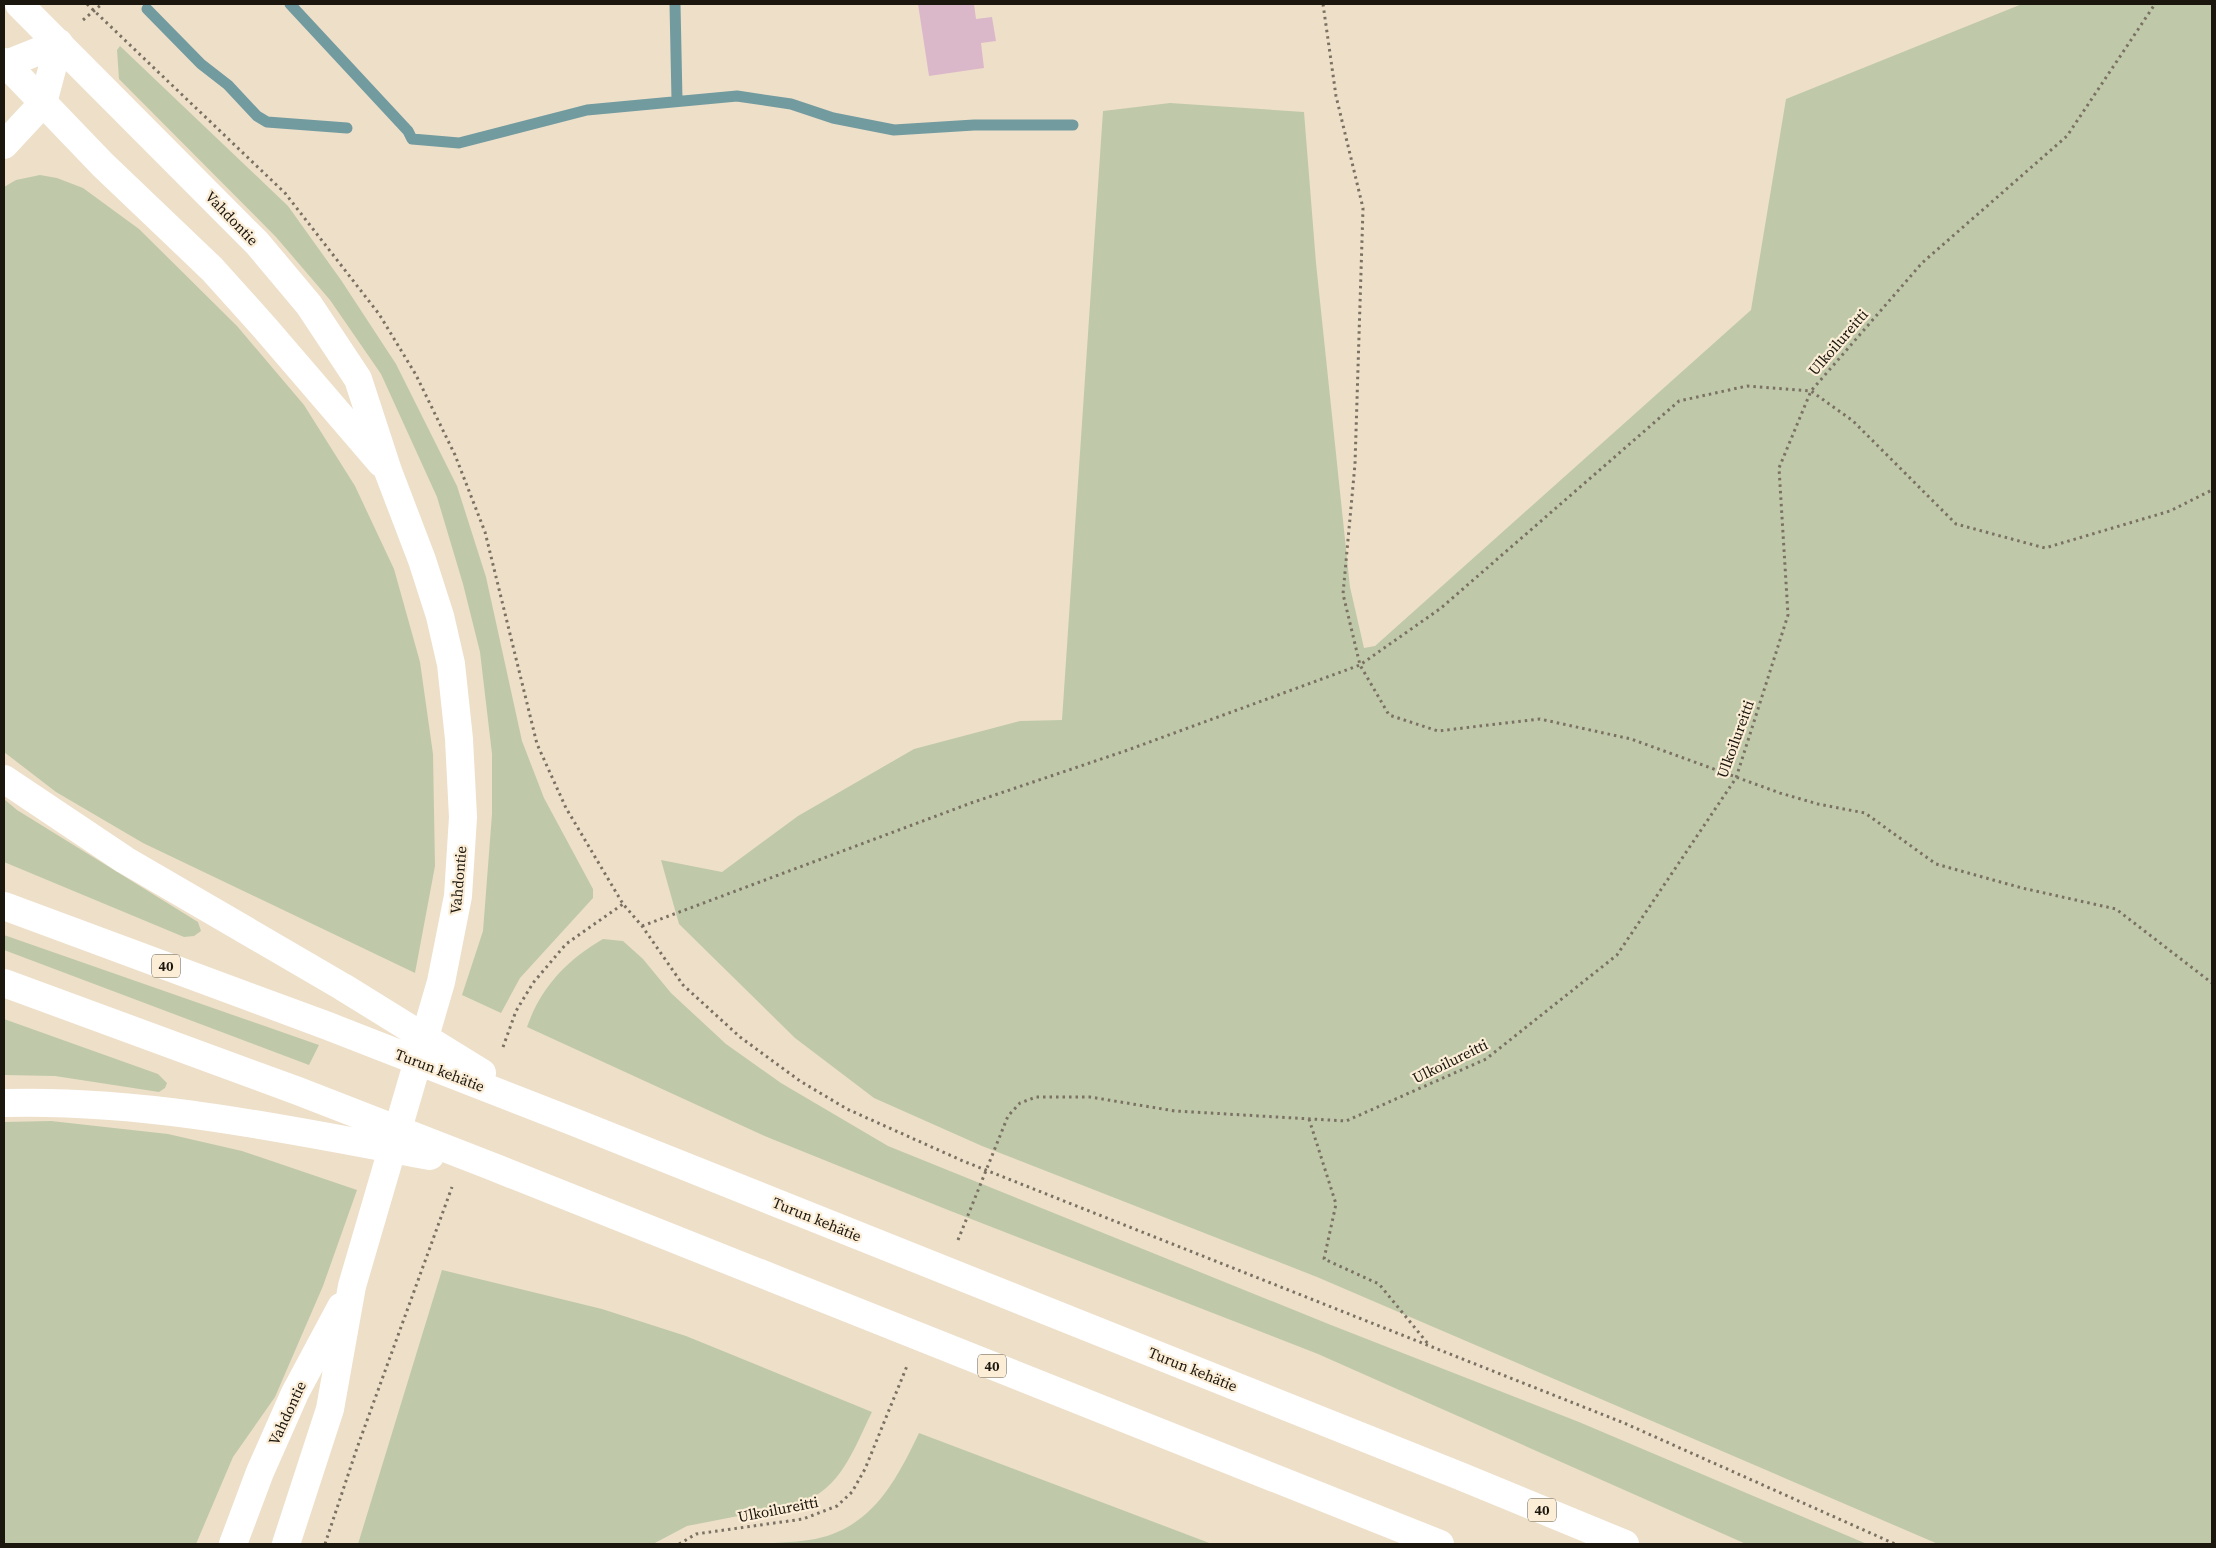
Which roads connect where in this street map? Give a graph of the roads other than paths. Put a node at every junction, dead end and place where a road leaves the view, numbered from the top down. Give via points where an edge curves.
1 (19, 4) edge
2 (59, 43) junction
3 (4, 64) edge
4 (43, 103) junction
5 (4, 145) edge
6 (388, 471) junction
7 (4, 779) edge
8 (4, 906) edge
9 (4, 983) edge
10 (4, 1103) edge
11 (541, 1110) junction
12 (490, 1166) junction
13 (352, 1286) junction
14 (233, 1544) edge
15 (286, 1544) edge
16 (1440, 1544) edge
17 (1625, 1544) edge

1 - 2 main road, Vahdontie
2 - 3 main road
2 - 4 main road
2 - 6 main road, Vahdontie via 257,243 310,305 358,379
3 - 4 main road, Vahdontie
4 - 5 main road
4 - 6 main road, Vahdontie via 102,165 212,269
6 - 13 main road, Vahdontie via 422,560 451,664 463,817 458,896 445,963
7 - 11 main road via 125,860 343,987
8 - 11 main road, Turun kehätie / 40 via 328,1026
9 - 12 main road, 40 via 298,1091
10 - 12 main road via 34,1102 200,1115
11 - 17 main road, Turun kehätie / 40
12 - 16 main road, 40
13 - 14 main road, Vahdontie via 295,1393
13 - 15 main road, Vahdontie via 330,1408

